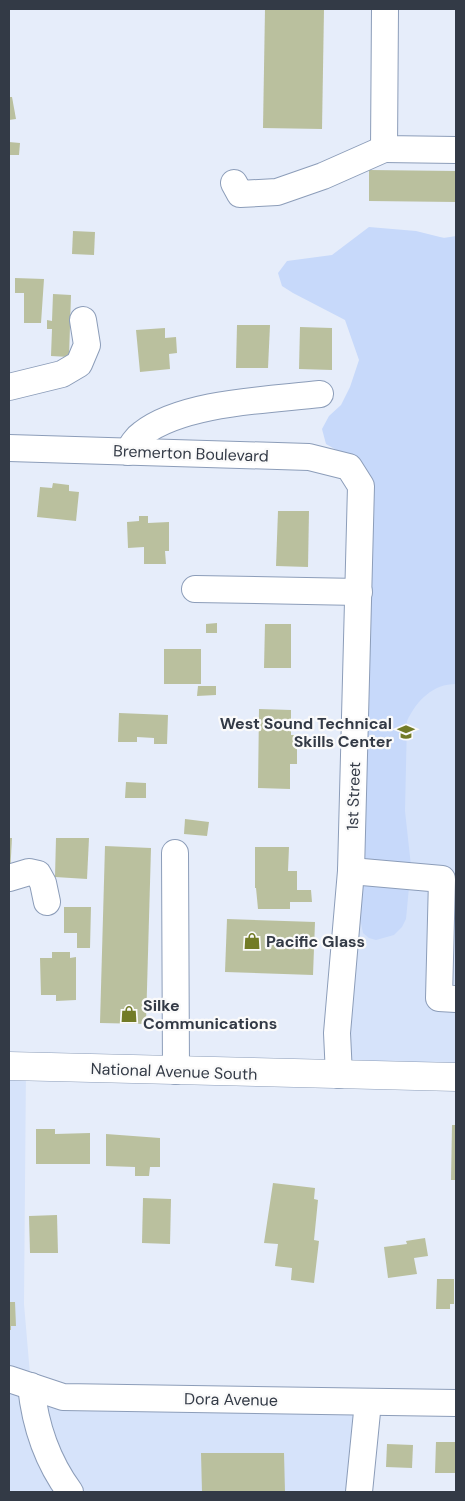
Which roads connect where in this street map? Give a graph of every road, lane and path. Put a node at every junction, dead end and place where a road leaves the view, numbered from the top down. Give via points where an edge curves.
1 (385, 9) edge
2 (384, 149) junction
3 (456, 150) edge
4 (234, 182) dead end
5 (83, 320) dead end
6 (9, 386) edge
7 (320, 394) dead end
8 (9, 448) edge
9 (128, 452) junction
10 (361, 486) joint
11 (195, 589) dead end
12 (359, 592) junction
13 (175, 853) dead end
14 (351, 871) junction
15 (9, 878) edge
16 (47, 902) dead end
17 (448, 932) edge
18 (456, 999) edge
19 (9, 1066) edge
20 (176, 1071) junction
21 (339, 1075) junction
22 (456, 1077) edge
23 (20, 1382) edge
24 (368, 1402) junction
25 (456, 1403) edge
26 (70, 1492) edge
27 (359, 1492) edge

1 - 2 street
2 - 3 street
2 - 4 street via 277,192 240,194
5 - 6 street via 87,345 79,364 62,374
7 - 9 street via 184,413 141,434
8 - 9 street, Bremerton Boulevard
9 - 10 street, Bremerton Boulevard via 309,457 350,467
10 - 12 street, 1st Street
11 - 12 street
12 - 14 street, 1st Street
13 - 20 street
14 - 17 street via 442,879
14 - 21 street, 1st Street via 337,1034
15 - 16 street via 29,872 38,874
17 - 18 street via 439,998
19 - 20 main road, National Avenue South
20 - 21 main road, National Avenue South
21 - 22 main road, National Avenue South
23 - 24 street, Dora Avenue via 63,1397
23 - 26 street via 33,1405 54,1468
24 - 25 street, Dora Avenue
24 - 27 street

